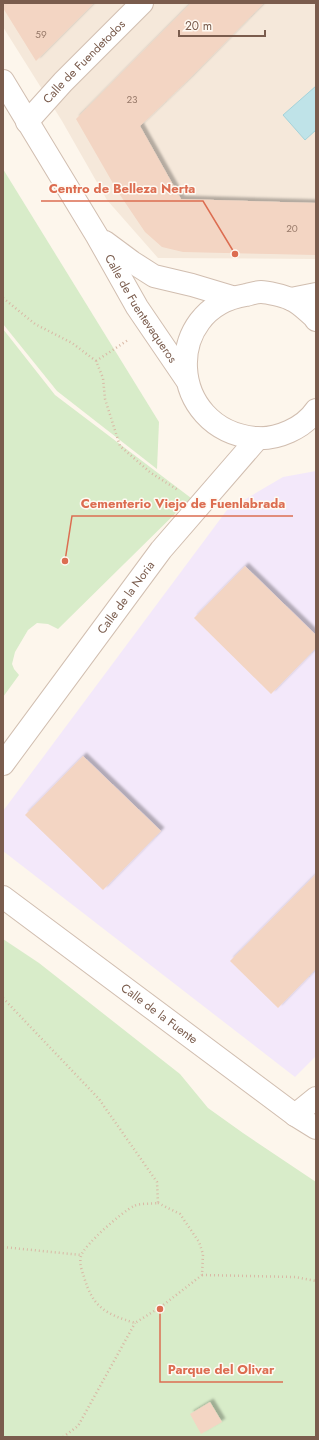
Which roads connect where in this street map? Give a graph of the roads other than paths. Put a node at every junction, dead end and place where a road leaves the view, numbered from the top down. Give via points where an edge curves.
1 (142, 3) edge
2 (3, 81) edge
3 (27, 122) junction
4 (97, 236) junction
5 (316, 294) edge
6 (232, 297) junction
7 (291, 299) junction
8 (316, 320) edge
9 (186, 379) junction
10 (316, 410) edge
11 (316, 430) edge
12 (288, 432) junction
13 (258, 438) junction
14 (3, 764) edge
15 (3, 898) edge
16 (316, 1098) edge
17 (295, 1115) junction
18 (316, 1128) edge

1 - 3 street, Calle de Fuendetodos via 62,82
2 - 3 street, Calle de Fuentevaqueros
3 - 4 street, Calle de Fuentevaqueros
4 - 6 street, Calle de Fuentevaqueros via 154,276
4 - 9 street, Calle de Fuentevaqueros via 137,307
5 - 7 street
6 - 7 street via 262,292
6 - 9 street via 215,306 200,321 190,339 185,358
7 - 8 street
9 - 13 street via 193,398 206,416 223,429 244,437
10 - 12 street via 302,424
11 - 12 street
12 - 13 street
13 - 14 street, Calle de la Noria via 161,550
15 - 17 street, Calle de la Fuente
16 - 17 street
17 - 18 street, Calle de la Fuente

